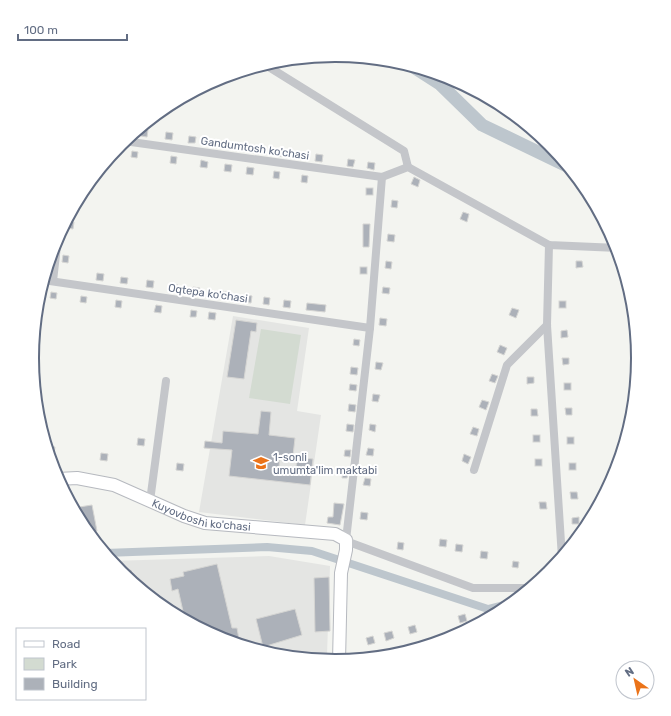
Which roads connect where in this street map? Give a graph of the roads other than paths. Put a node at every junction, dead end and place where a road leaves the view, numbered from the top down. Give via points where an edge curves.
1 (272, 69) edge
2 (132, 142) edge
3 (408, 167) junction
4 (382, 177) junction
5 (549, 245) junction
6 (610, 248) edge
7 (55, 263) edge
8 (49, 281) edge
9 (53, 281) junction
10 (547, 325) junction
11 (370, 328) junction
12 (166, 381) dead end
13 (474, 470) dead end
14 (65, 479) edge
15 (150, 501) junction
16 (346, 544) junction
17 (561, 549) edge
18 (522, 588) edge
19 (339, 654) edge

1 - 3 street via 404,151
2 - 4 street, Gandumtosh ko'chasi
3 - 4 street
3 - 5 street
4 - 11 street
5 - 6 street
5 - 10 street
7 - 9 street
8 - 9 street, Oqtepa ko'chasi
9 - 11 street, Oqtepa ko'chasi
10 - 13 street via 507,365
10 - 17 street
11 - 16 street
12 - 15 street
14 - 15 main road, Kuyovboshi ko'chasi via 77,478 114,485
15 - 16 main road, Kuyovboshi ko'chasi via 205,523 334,534
16 - 18 street, Kuyovboshi ko'chasi via 473,588
16 - 19 main road via 341,573

